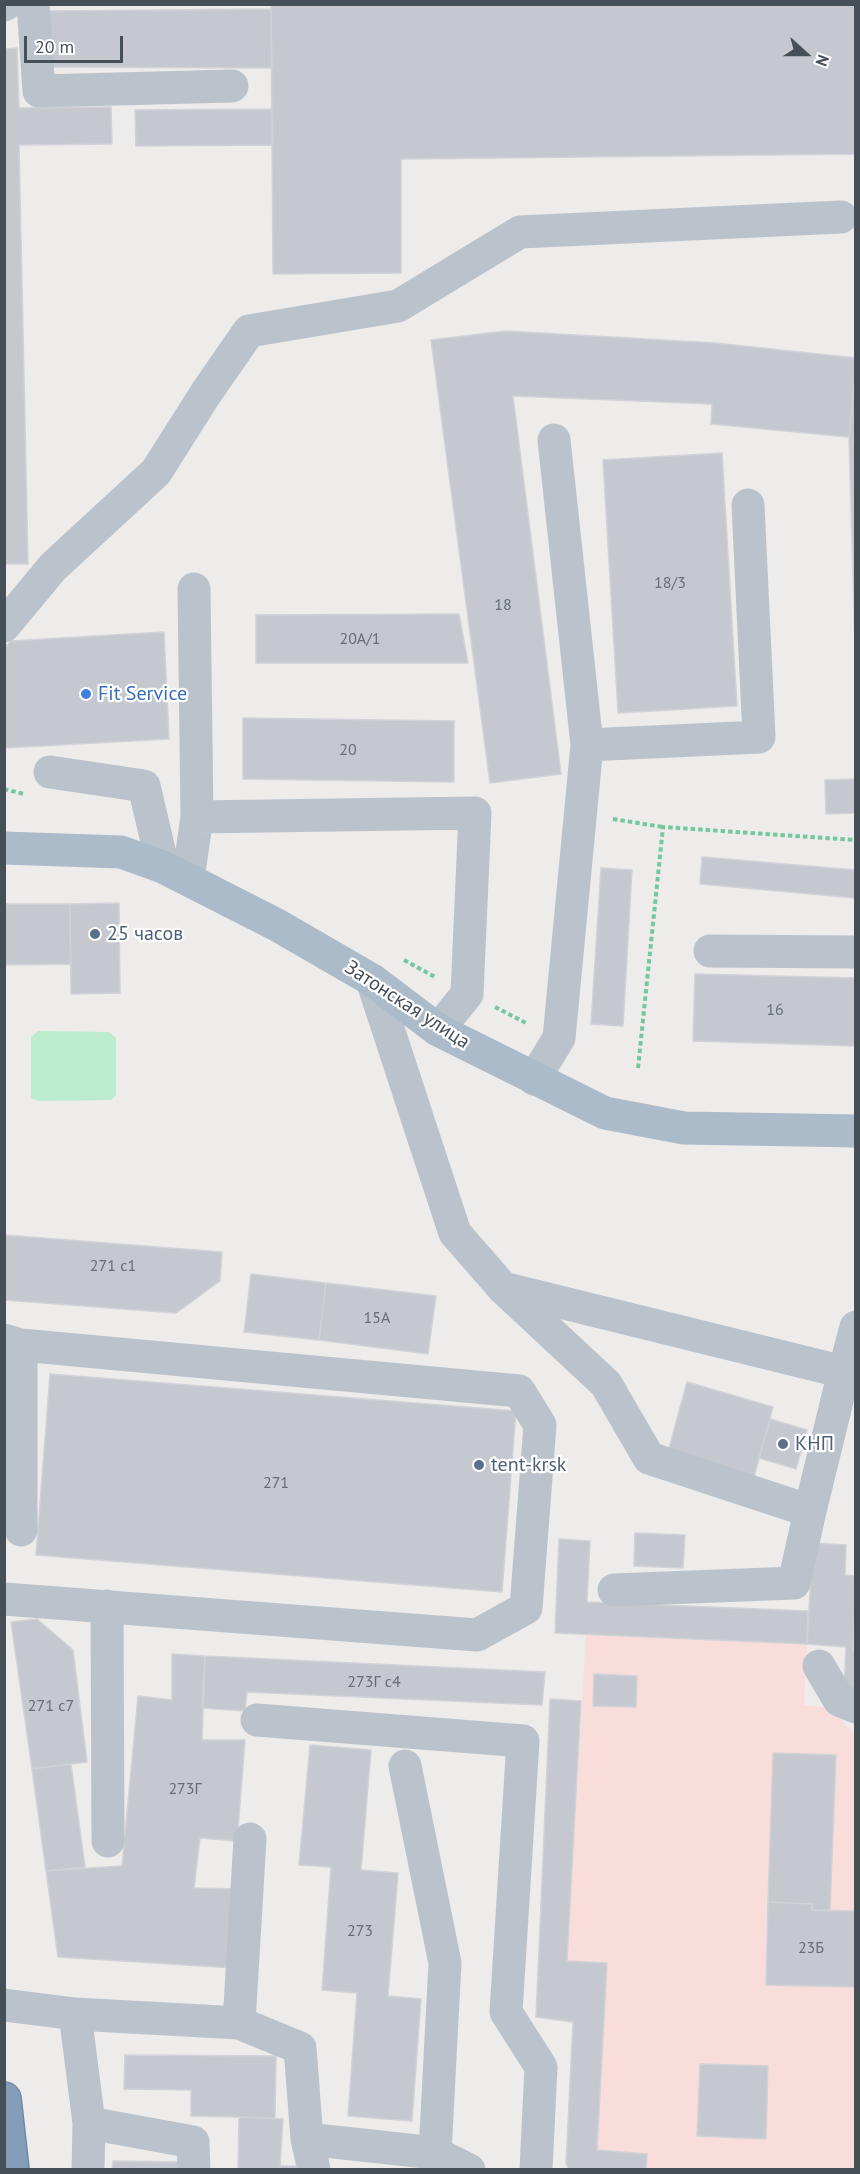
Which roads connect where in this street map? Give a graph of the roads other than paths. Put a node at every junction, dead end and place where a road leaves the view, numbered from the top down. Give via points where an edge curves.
1 (33, 4) edge
2 (232, 86) dead end
3 (840, 217) dead end
4 (554, 440) dead end
5 (748, 505) dead end
6 (194, 589) dead end
7 (4, 626) edge
8 (587, 745) junction
9 (50, 772) dead end
10 (197, 818) junction
11 (4, 848) edge
12 (175, 873) junction
13 (711, 951) dead end
14 (855, 952) edge
15 (372, 980) junction
16 (438, 1030) junction
17 (534, 1079) junction
18 (855, 1131) edge
19 (503, 1288) junction
20 (855, 1327) edge
21 (13, 1343) edge
22 (850, 1374) edge
23 (810, 1511) junction
24 (21, 1530) dead end
25 (614, 1590) dead end
26 (4, 1599) edge
27 (107, 1606) junction
28 (819, 1666) dead end
29 (855, 1707) edge
30 (257, 1720) dead end
31 (405, 1766) dead end
32 (250, 1839) dead end
33 (108, 1841) dead end
34 (4, 2004) edge
35 (75, 2014) junction
36 (239, 2023) junction
37 (4, 2099) edge
38 (89, 2123) junction
39 (310, 2154) edge
40 (435, 2154) junction
41 (12, 2169) edge
42 (88, 2169) edge
43 (194, 2169) edge
44 (469, 2169) edge
45 (536, 2169) edge

1 - 2 lane via 39,91
3 - 7 lane via 520,232 399,306 249,331 156,472 53,567
4 - 8 lane
5 - 8 lane via 759,737
6 - 10 lane
8 - 17 lane via 559,1038
9 - 12 lane via 144,786
10 - 12 lane
10 - 16 lane via 475,813 466,994
11 - 12 main road, Затонская улица via 121,852
12 - 15 main road, Затонская улица
13 - 14 lane
15 - 16 main road, Затонская улица
15 - 19 lane via 455,1233
16 - 17 main road, Затонская улица
17 - 18 main road, Затонская улица via 606,1113 684,1128
19 - 22 lane
19 - 23 lane via 606,1384 649,1458
20 - 22 lane
21 - 24 lane
21 - 27 lane via 519,1391 540,1425 526,1608 477,1635
22 - 23 lane
23 - 25 lane via 794,1583
26 - 27 lane
27 - 33 lane
28 - 29 lane via 839,1700
30 - 45 lane via 523,1741 506,2012 541,2067
31 - 40 lane via 445,1963
32 - 36 lane
34 - 35 lane
35 - 36 lane
35 - 38 lane
36 - 39 lane via 300,2049
37 - 41 highway
38 - 42 lane
38 - 43 lane via 193,2142
39 - 40 lane
40 - 44 lane

